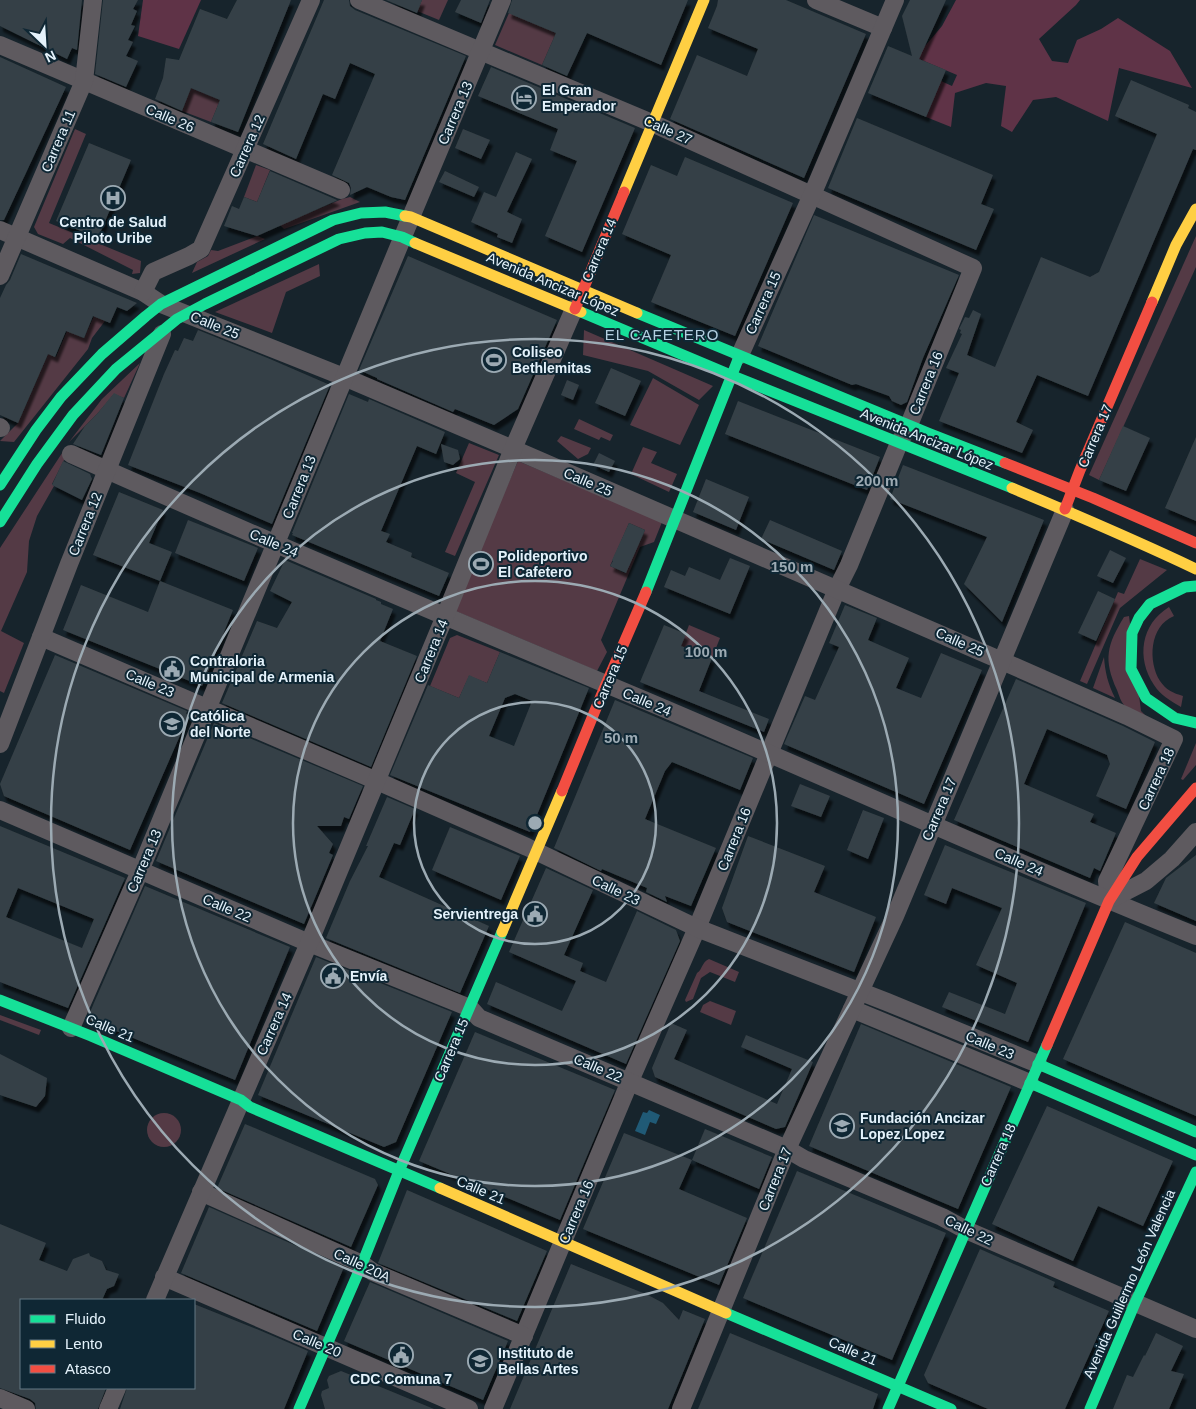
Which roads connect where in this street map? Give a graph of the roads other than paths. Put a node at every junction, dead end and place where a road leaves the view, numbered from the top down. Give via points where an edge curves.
1 (93, 0) edge
2 (311, 0) edge
3 (359, 0) edge
4 (502, 0) edge
5 (704, 0) edge
6 (816, 0) edge
7 (895, 0) edge
8 (882, 28) junction
9 (0, 46) edge
10 (482, 51) junction
11 (84, 81) junction
12 (652, 123) junction
13 (246, 149) junction
14 (341, 190) dead end
15 (812, 195) junction
16 (1196, 209) edge
17 (410, 217) junction
18 (0, 230) edge
19 (17, 237) junction
20 (402, 237) junction
21 (973, 268) joint
22 (0, 276) edge
23 (582, 290) junction
24 (143, 292) junction
25 (162, 304) junction
26 (574, 309) junction
27 (186, 314) junction
28 (164, 329) junction
29 (740, 355) junction
30 (733, 376) junction
31 (344, 377) junction
32 (909, 425) junction
33 (899, 443) junction
34 (513, 449) junction
35 (71, 454) dead end
36 (107, 470) junction
37 (0, 485) edge
38 (1073, 490) junction
39 (1065, 510) junction
40 (674, 519) junction
41 (0, 522) edge
42 (1193, 541) edge
43 (276, 543) junction
44 (1196, 569) edge
45 (1196, 586) edge
46 (837, 589) junction
47 (445, 616) junction
48 (41, 637) junction
49 (1002, 661) junction
50 (606, 685) junction
51 (207, 708) junction
52 (1196, 723) edge
53 (1174, 739) joint
54 (0, 744) edge
55 (769, 754) junction
56 (377, 781) junction
57 (1196, 788) edge
58 (0, 810) edge
59 (933, 825) junction
60 (1196, 832) edge
61 (537, 852) junction
62 (140, 871) junction
63 (1109, 901) junction
64 (697, 928) junction
65 (1196, 936) edge
66 (309, 943) junction
67 (860, 992) junction
68 (0, 1000) edge
69 (470, 1008) junction
70 (852, 1009) junction
71 (71, 1028) junction
72 (1038, 1064) junction
73 (630, 1081) junction
74 (1030, 1083) junction
75 (241, 1100) junction
76 (1196, 1132) edge
77 (788, 1148) junction
78 (1196, 1155) edge
79 (399, 1171) junction
80 (1196, 1172) edge
81 (201, 1192) junction
82 (966, 1230) junction
83 (564, 1242) junction
84 (362, 1264) junction
85 (164, 1277) junction
86 (155, 1299) edge
87 (1135, 1304) junction
88 (722, 1311) junction
89 (1196, 1329) edge
90 (524, 1336) junction
91 (326, 1347) junction
92 (898, 1386) junction
93 (117, 1389) edge
94 (0, 1398) edge
95 (26, 1409) edge
96 (108, 1409) edge
97 (300, 1409) edge
98 (469, 1409) edge
99 (493, 1409) edge
100 (681, 1409) edge
101 (888, 1409) edge
102 (951, 1409) edge
103 (1090, 1409) edge

1 - 11 street, Carrera 11
2 - 13 street, Carrera 12
3 - 10 street, Calle 27
4 - 10 street, Carrera 13
5 - 12 main road, Carrera 14
6 - 8 street
7 - 8 street, Carrera 15
8 - 15 street, Carrera 15
9 - 11 street, Calle 26
10 - 12 street, Calle 27
10 - 17 street, Carrera 13
11 - 13 street, Calle 26
11 - 19 street, Carrera 11
12 - 15 street, Calle 27
12 - 23 main road, Carrera 14
13 - 14 street, Calle 26
13 - 24 street, Carrera 12 via 201,249 153,272
15 - 21 street, Calle 27
15 - 29 street, Carrera 15
16 - 38 main road, Carrera 17 via 1176,245
17 - 20 street, Carrera 13
17 - 23 main road, Avenida Ancizar López
17 - 25 main road, Avenida Ancizar López via 385,212 361,213 333,220
18 - 19 street, Calle 25
19 - 22 street, Carrera 11
19 - 24 street, Calle 25
20 - 26 main road, Avenida Ancizar López
20 - 27 main road, Avenida Ancizar López via 382,232 339,240
20 - 31 street, Carrera 13
21 - 32 street, Carrera 16
23 - 26 main road, Carrera 14
23 - 29 main road, Avenida Ancizar López
24 - 25 street, Calle 25
25 - 27 street, Calle 25
25 - 28 street, Carrera 12
25 - 37 main road, Avenida Ancizar López via 100,355 73,385 50,412
26 - 30 main road, Avenida Ancizar López
26 - 34 street, Carrera 14
27 - 28 main road, Avenida Ancizar López
27 - 31 street, Calle 25
28 - 36 street, Carrera 12
28 - 41 main road, Avenida Ancizar López via 116,369 73,415
29 - 30 main road, Carrera 15
29 - 32 main road, Avenida Ancizar López
30 - 33 main road, Avenida Ancizar López
30 - 40 main road, Carrera 15
31 - 34 street, Calle 25
31 - 43 street, Carrera 13
32 - 33 street, Carrera 16
32 - 38 main road, Avenida Ancizar López
33 - 39 main road, Avenida Ancizar López
33 - 46 street, Carrera 16
34 - 40 street, Calle 25
34 - 47 street, Carrera 14
35 - 36 street, Calle 24
36 - 43 street, Calle 24
36 - 48 street, Carrera 12
38 - 39 main road, Carrera 17
38 - 42 main road, Avenida Ancizar López
39 - 44 main road, Avenida Ancizar López
39 - 49 street, Carrera 17
40 - 46 street, Calle 25
40 - 50 main road, Carrera 15
43 - 47 street, Calle 24
43 - 51 street, Carrera 13
45 - 52 main road via 1185,587 1150,604 1139,618 1132,633 1131,669 1146,698 1175,718
46 - 49 street, Calle 25
46 - 55 street, Carrera 16
47 - 50 street, Calle 24
47 - 56 street, Carrera 14
48 - 51 street, Calle 23
48 - 54 street, Carrera 12
49 - 53 street, Calle 25
49 - 59 street, Carrera 17
50 - 55 street, Calle 24
50 - 61 main road, Carrera 15
51 - 56 street, Calle 23
51 - 62 street, Carrera 13
53 - 63 street, Carrera 18 via 1107,881
55 - 59 street, Calle 24
55 - 64 street, Carrera 16
56 - 61 street, Calle 23
56 - 66 street, Carrera 14
57 - 63 main road, Carrera 18 via 1137,857
58 - 62 street, Calle 22
59 - 63 street, Calle 24
59 - 67 street, Carrera 17
60 - 63 street via 1146,881
61 - 64 street, Calle 23
61 - 69 main road, Carrera 15
62 - 66 street, Calle 22
62 - 71 street, Carrera 13
63 - 65 street, Calle 24
63 - 72 main road, Carrera 18
64 - 67 street, Calle 23
64 - 73 street, Carrera 16
66 - 69 street, Calle 22
66 - 75 street, Carrera 14
67 - 70 street, Carrera 17
67 - 72 street, Calle 23
68 - 71 main road, Calle 21
69 - 73 street, Calle 22 via 479,1018
69 - 79 main road, Carrera 15
70 - 74 street, Calle 23
70 - 77 street, Carrera 17
71 - 75 main road, Calle 21
72 - 74 main road, Carrera 18
72 - 76 main road, Calle 23
73 - 77 street, Calle 22
73 - 83 street, Carrera 16
74 - 78 main road, Calle 23
74 - 82 main road, Carrera 18
75 - 79 main road, Calle 21 via 250,1108
75 - 81 street, Carrera 14
77 - 82 street, Calle 22 via 804,1159
77 - 88 street, Carrera 17
79 - 83 main road, Calle 21
79 - 84 main road, Carrera 15
80 - 87 main road, Avenida Guillermo León Valencia
81 - 84 street, Calle 20A
81 - 85 street, Carrera 14
82 - 87 street, Calle 22
82 - 92 main road, Carrera 18
83 - 88 main road, Calle 21
83 - 90 street, Carrera 16
84 - 90 street, Calle 20A via 373,1272
84 - 91 main road, Carrera 15
85 - 86 street, Carrera 14
85 - 91 street, Calle 20
87 - 89 street, Calle 22
87 - 103 main road, Avenida Guillermo León Valencia
88 - 92 main road, Calle 21
88 - 100 street, Carrera 17
90 - 99 street, Carrera 16
91 - 97 main road, Carrera 15
91 - 98 street, Calle 20
92 - 101 main road, Carrera 18
92 - 102 main road, Calle 21
93 - 96 street
94 - 95 street

